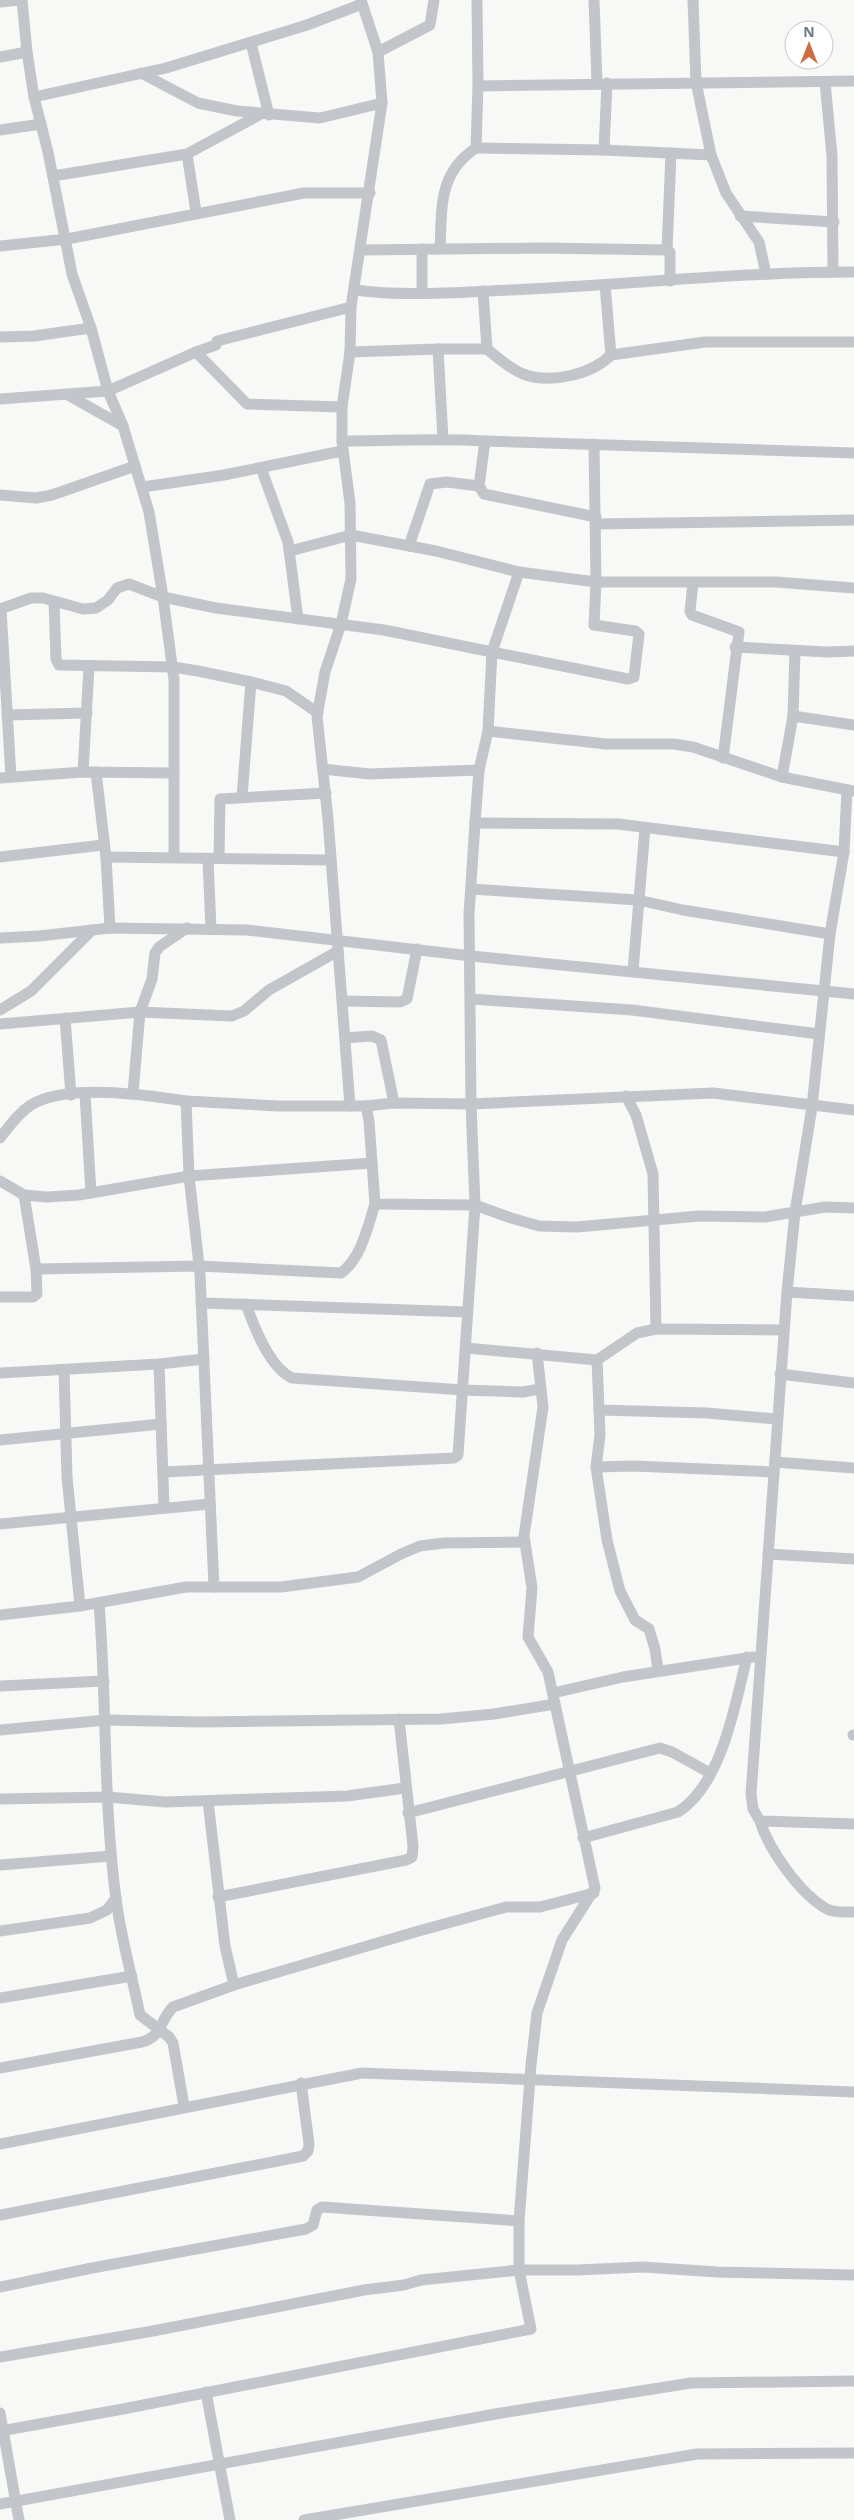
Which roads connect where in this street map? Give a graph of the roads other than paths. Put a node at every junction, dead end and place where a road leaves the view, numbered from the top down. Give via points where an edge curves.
1 (21, 0) edge
2 (434, 0) edge
3 (477, 0) edge
4 (594, 0) edge
5 (693, 0) edge
6 (0, 2) edge
7 (362, 2) edge
8 (251, 43) junction
9 (27, 52) junction
10 (378, 52) junction
11 (0, 57) edge
12 (141, 73) junction
13 (854, 81) edge
14 (696, 82) junction
15 (825, 82) junction
16 (602, 83) junction
17 (478, 86) junction
18 (34, 98) junction
19 (382, 103) junction
20 (265, 114) junction
21 (41, 124) junction
22 (0, 130) edge
23 (476, 148) junction
24 (604, 150) junction
25 (671, 153) junction
26 (187, 154) junction
27 (711, 154) junction
28 (53, 176) junction
29 (370, 194) junction
30 (196, 212) junction
31 (740, 216) junction
32 (834, 222) junction
33 (67, 239) junction
34 (0, 246) edge
35 (422, 249) junction
36 (440, 249) junction
37 (361, 250) junction
38 (667, 250) junction
39 (833, 272) junction
40 (854, 272) edge
41 (766, 274) junction
42 (670, 281) junction
43 (605, 285) junction
44 (355, 290) junction
45 (483, 291) junction
46 (422, 292) junction
47 (351, 307) junction
48 (91, 328) junction
49 (0, 337) edge
50 (854, 342) edge
51 (438, 349) junction
52 (487, 349) junction
53 (196, 352) junction
54 (350, 352) junction
55 (612, 355) junction
56 (108, 391) junction
57 (68, 395) junction
58 (0, 399) edge
59 (342, 407) junction
60 (123, 426) junction
61 (443, 439) junction
62 (486, 441) junction
63 (594, 444) junction
64 (342, 446) junction
65 (854, 453) edge
66 (135, 466) junction
67 (261, 468) junction
68 (480, 486) junction
69 (143, 487) junction
70 (0, 495) edge
71 (596, 520) junction
72 (854, 520) edge
73 (351, 535) junction
74 (409, 546) junction
75 (290, 551) junction
76 (519, 572) junction
77 (596, 582) junction
78 (693, 583) junction
79 (854, 588) edge
80 (164, 597) junction
81 (54, 602) junction
82 (1, 609) edge
83 (298, 619) junction
84 (341, 624) junction
85 (735, 647) junction
86 (795, 651) junction
87 (492, 652) junction
88 (854, 652) edge
89 (173, 667) junction
90 (89, 668) junction
91 (251, 682) junction
92 (87, 713) junction
93 (318, 713) junction
94 (7, 715) junction
95 (793, 716) junction
96 (854, 725) edge
97 (488, 731) junction
98 (723, 758) junction
99 (324, 769) junction
100 (480, 770) junction
101 (83, 772) junction
102 (96, 772) junction
103 (174, 773) junction
104 (782, 777) junction
105 (6, 778) edge
106 (850, 791) edge
107 (326, 793) junction
108 (242, 797) junction
109 (474, 823) junction
110 (645, 828) junction
111 (104, 851) junction
112 (844, 852) junction
113 (0, 857) edge
114 (174, 857) junction
115 (214, 858) junction
116 (331, 860) junction
117 (471, 888) junction
118 (638, 900) junction
119 (110, 928) junction
120 (187, 928) junction
121 (211, 929) junction
122 (92, 930) junction
123 (830, 934) junction
124 (0, 938) edge
125 (338, 945) junction
126 (417, 949) junction
127 (471, 956) junction
128 (633, 970) junction
129 (825, 990) junction
130 (854, 994) edge
131 (471, 999) junction
132 (343, 1000) junction
133 (0, 1010) edge
134 (140, 1012) junction
135 (65, 1018) junction
136 (0, 1024) edge
137 (820, 1034) junction
138 (345, 1038) junction
139 (85, 1094) junction
140 (133, 1094) junction
141 (71, 1095) junction
142 (626, 1096) junction
143 (186, 1101) junction
144 (394, 1103) junction
145 (471, 1104) junction
146 (350, 1106) junction
147 (366, 1106) junction
148 (812, 1107) junction
149 (854, 1110) edge
150 (5, 1127) edge
151 (0, 1138) edge
152 (372, 1163) junction
153 (189, 1176) junction
154 (0, 1181) edge
155 (91, 1193) junction
156 (24, 1195) junction
157 (374, 1204) junction
158 (474, 1204) junction
159 (854, 1208) edge
160 (796, 1212) junction
161 (656, 1220) junction
162 (199, 1266) junction
163 (36, 1269) junction
164 (787, 1292) junction
165 (854, 1296) edge
166 (0, 1297) edge
167 (201, 1303) junction
168 (246, 1304) junction
169 (467, 1312) junction
170 (656, 1329) junction
171 (783, 1330) junction
172 (466, 1348) junction
173 (537, 1353) junction
174 (204, 1359) junction
175 (597, 1360) junction
176 (159, 1364) junction
177 (64, 1370) junction
178 (0, 1373) edge
179 (780, 1374) junction
180 (854, 1383) edge
181 (540, 1389) junction
182 (463, 1390) junction
183 (600, 1410) junction
184 (776, 1419) junction
185 (161, 1424) junction
186 (66, 1433) junction
187 (0, 1440) edge
188 (596, 1467) junction
189 (775, 1467) junction
190 (854, 1468) edge
191 (208, 1470) junction
192 (162, 1472) junction
193 (210, 1504) junction
194 (164, 1508) junction
195 (72, 1515) junction
196 (0, 1524) edge
197 (525, 1542) junction
198 (768, 1554) junction
199 (854, 1559) edge
200 (214, 1587) junction
201 (99, 1603) junction
202 (80, 1606) junction
203 (0, 1615) edge
204 (762, 1656) junction
205 (747, 1657) junction
206 (658, 1670) junction
207 (104, 1681) junction
208 (0, 1686) edge
209 (554, 1698) junction
210 (399, 1719) junction
211 (106, 1720) junction
212 (0, 1730) edge
213 (569, 1772) junction
214 (710, 1773) junction
215 (406, 1788) junction
216 (108, 1797) junction
217 (0, 1799) edge
218 (208, 1801) junction
219 (408, 1813) junction
220 (760, 1821) junction
221 (854, 1824) edge
222 (583, 1838) junction
223 (112, 1856) junction
224 (0, 1865) edge
225 (594, 1892) junction
226 (218, 1897) junction
227 (116, 1898) junction
228 (854, 1912) edge
229 (0, 1931) edge
230 (132, 1976) junction
231 (234, 1985) junction
232 (0, 1998) edge
233 (160, 2029) junction
234 (0, 2068) edge
235 (531, 2080) junction
236 (301, 2083) junction
237 (854, 2092) edge
238 (184, 2106) junction
239 (0, 2144) edge
240 (0, 2215) edge
241 (519, 2221) junction
242 (519, 2270) junction
243 (854, 2276) edge
244 (0, 2287) edge
245 (0, 2357) edge
246 (854, 2382) edge
247 (206, 2392) junction
248 (0, 2413) edge
249 (1, 2431) edge
250 (854, 2454) edge
251 (219, 2463) junction
252 (16, 2501) junction
253 (0, 2504) edge
254 (19, 2520) edge
255 (230, 2520) edge
256 (304, 2520) edge

1 - 6 street
1 - 9 street
2 - 10 street via 430,25
3 - 17 street
4 - 16 street
5 - 14 street
7 - 8 street
7 - 10 street
8 - 12 street
8 - 20 street
9 - 11 street
9 - 18 street
10 - 19 street
12 - 18 street
12 - 20 street via 198,103
13 - 15 street
14 - 15 street
14 - 16 street
14 - 27 street
15 - 32 street
16 - 17 street
16 - 24 street
17 - 23 street
18 - 21 street
19 - 20 street via 320,118
19 - 29 street
20 - 26 street
21 - 22 street
21 - 28 street
23 - 24 street
23 - 36 street via 449,175 444,195
24 - 25 street
25 - 27 street
25 - 38 street
26 - 28 street
26 - 30 street
27 - 31 street via 726,193
28 - 33 street
29 - 30 street via 304,193
29 - 37 street
30 - 33 street
31 - 32 street
31 - 41 street via 759,242
32 - 39 street
33 - 34 street
33 - 48 street via 72,274
35 - 36 street
35 - 37 street
35 - 46 street
36 - 38 street
37 - 44 street
38 - 42 street via 670,252
39 - 40 street
39 - 41 street
41 - 42 street
42 - 43 street
43 - 45 street
43 - 55 street
44 - 46 street
44 - 47 street
45 - 46 street
45 - 52 street
47 - 53 street via 217,341 216,345
47 - 54 street
48 - 49 street
48 - 56 street
50 - 55 street via 705,342
51 - 52 street
51 - 54 street
51 - 61 street
52 - 55 street via 523,374 549,378 576,374 601,365
53 - 56 street
53 - 59 street via 247,404
54 - 59 street
56 - 57 street
56 - 60 street
57 - 58 street
57 - 60 street
59 - 64 street
60 - 66 street
61 - 62 street
61 - 64 street
62 - 63 street
62 - 68 street
63 - 65 street
63 - 71 street
64 - 67 street
64 - 73 street
66 - 69 street
66 - 70 street via 52,495 36,498
67 - 69 street
67 - 75 street
68 - 71 street via 484,494
68 - 74 street via 447,482 430,484
69 - 80 street
71 - 72 street
71 - 77 street
73 - 74 street
73 - 75 street
73 - 84 street via 351,579
74 - 76 street
75 - 83 street
76 - 77 street
76 - 87 street
77 - 78 street
77 - 87 street via 594,625 639,634 632,679
78 - 79 street via 776,582
78 - 85 street via 690,613 737,630
80 - 81 street via 128,584 116,588 108,600 96,608 84,609
80 - 83 street
80 - 89 street
81 - 82 street via 31,598
81 - 90 street via 57,664
82 - 94 street
83 - 84 street
84 - 87 street
84 - 93 street via 326,672
85 - 86 street
85 - 98 street
86 - 88 street
86 - 95 street
87 - 97 street
89 - 90 street
89 - 91 street
89 - 103 street
90 - 92 street
91 - 93 street via 286,691
91 - 108 street
92 - 94 street
92 - 101 street
93 - 99 street
94 - 105 street
95 - 96 street
95 - 104 street
97 - 98 street via 606,744 674,744 694,747
97 - 100 street
98 - 104 street
99 - 100 street via 369,774
99 - 107 street
100 - 109 street
101 - 102 street
101 - 105 street
102 - 103 street
102 - 111 street
103 - 114 street
104 - 106 street
106 - 112 street
107 - 108 street
107 - 116 street
108 - 115 street via 219,800
109 - 110 street via 594,823
109 - 117 street
110 - 112 street
110 - 118 street
111 - 113 street
111 - 114 street
111 - 119 street
112 - 123 street
114 - 115 street
115 - 116 street
115 - 121 street
116 - 125 street
117 - 118 street
117 - 127 street
118 - 123 street
118 - 128 street
119 - 120 street
119 - 122 street
120 - 121 street
120 - 134 street via 156,950 152,979
121 - 125 street
122 - 124 street
122 - 133 street via 31,991
123 - 129 street
125 - 126 street
125 - 132 street
125 - 134 street via 238,1014
126 - 127 street
126 - 132 street via 407,999 400,1002
127 - 128 street
127 - 131 street
128 - 129 street
129 - 130 street
129 - 137 street
131 - 137 street via 632,1010
131 - 145 street
132 - 138 street
134 - 135 street
134 - 140 street
135 - 136 street
135 - 141 street
137 - 148 street
138 - 144 street via 372,1036 381,1040
138 - 146 street
139 - 140 street
139 - 141 street
139 - 155 street
140 - 143 street
141 - 150 street via 40,1100
142 - 145 street
142 - 148 street via 713,1093
142 - 161 street via 636,1116 653,1174
143 - 146 street
143 - 153 street
144 - 145 street
144 - 147 street
145 - 158 street
146 - 147 street
147 - 152 street
148 - 149 street
148 - 160 street
150 - 151 street
152 - 153 street
152 - 157 street
153 - 155 street
153 - 162 street
154 - 156 street
155 - 156 street via 47,1197
156 - 163 street
157 - 158 street
157 - 162 street via 355,1256 341,1273
158 - 161 street via 539,1226 577,1227
158 - 169 street
159 - 160 street
160 - 161 street via 765,1217 699,1216
160 - 164 street
161 - 170 street
162 - 163 street
162 - 167 street
163 - 166 street via 38,1291 35,1296
164 - 165 street
164 - 171 street
167 - 168 street
167 - 174 street
168 - 169 street
168 - 182 street via 256,1330 278,1368 292,1378
169 - 172 street
170 - 171 street
170 - 175 street via 637,1333
171 - 179 street
172 - 173 street
172 - 182 street
173 - 175 street
173 - 181 street
174 - 176 street
174 - 191 street
175 - 183 street
176 - 177 street
176 - 185 street
177 - 178 street
177 - 186 street
179 - 180 street
179 - 184 street
181 - 182 street via 523,1392
181 - 197 street via 542,1423 525,1519
182 - 191 street via 459,1451 454,1458
183 - 184 street via 707,1412
183 - 188 street
184 - 189 street
185 - 186 street
185 - 192 street
186 - 187 street
186 - 195 street
188 - 189 street
188 - 206 street via 620,1591 635,1620 649,1629
189 - 190 street
189 - 198 street
191 - 192 street
191 - 193 street
192 - 194 street
193 - 194 street
193 - 200 street
194 - 195 street
195 - 196 street
195 - 202 street
197 - 200 street via 420,1546 358,1577 281,1587
197 - 209 street via 532,1588 528,1637 545,1664
198 - 199 street
198 - 204 street
200 - 201 street via 172,1588
201 - 202 street
201 - 207 street
202 - 203 street
204 - 205 street
204 - 220 street via 751,1794 753,1809
205 - 206 street
205 - 214 street via 722,1750
206 - 209 street
207 - 208 street
207 - 211 street
209 - 210 street via 488,1715
209 - 213 street
210 - 211 street
210 - 215 street
211 - 212 street
211 - 216 street
213 - 214 street via 660,1748
213 - 219 street
213 - 222 street
214 - 222 street via 690,1804 678,1812
215 - 218 street via 347,1796
215 - 219 street
216 - 217 street
216 - 218 street via 156,1802
216 - 223 street
218 - 226 street
219 - 226 street via 414,1852 406,1860
220 - 221 street
220 - 228 street via 765,1839 805,1893 829,1910
222 - 225 street via 595,1878
223 - 224 street
223 - 227 street
225 - 231 street via 540,1907 506,1907
225 - 235 street via 562,1940 543,1993
226 - 231 street
227 - 229 street via 107,1910 90,1918
227 - 230 street
230 - 232 street
230 - 233 street via 140,2014
231 - 233 street via 173,2007
233 - 234 street via 152,2039 142,2042
233 - 238 street via 173,2043
235 - 236 street via 362,2073
235 - 237 street
235 - 241 street
236 - 238 street
236 - 240 street via 309,2144 308,2152 303,2156
238 - 239 street
241 - 242 street
241 - 244 street via 322,2207 317,2210 313,2225 306,2229
242 - 243 street via 643,2267
242 - 245 street via 421,2280
242 - 247 street via 531,2329
246 - 251 street via 691,2383
247 - 249 street
247 - 251 street
248 - 249 street
249 - 252 street
250 - 256 street via 697,2454
251 - 252 street
251 - 255 street
252 - 253 street
252 - 254 street

